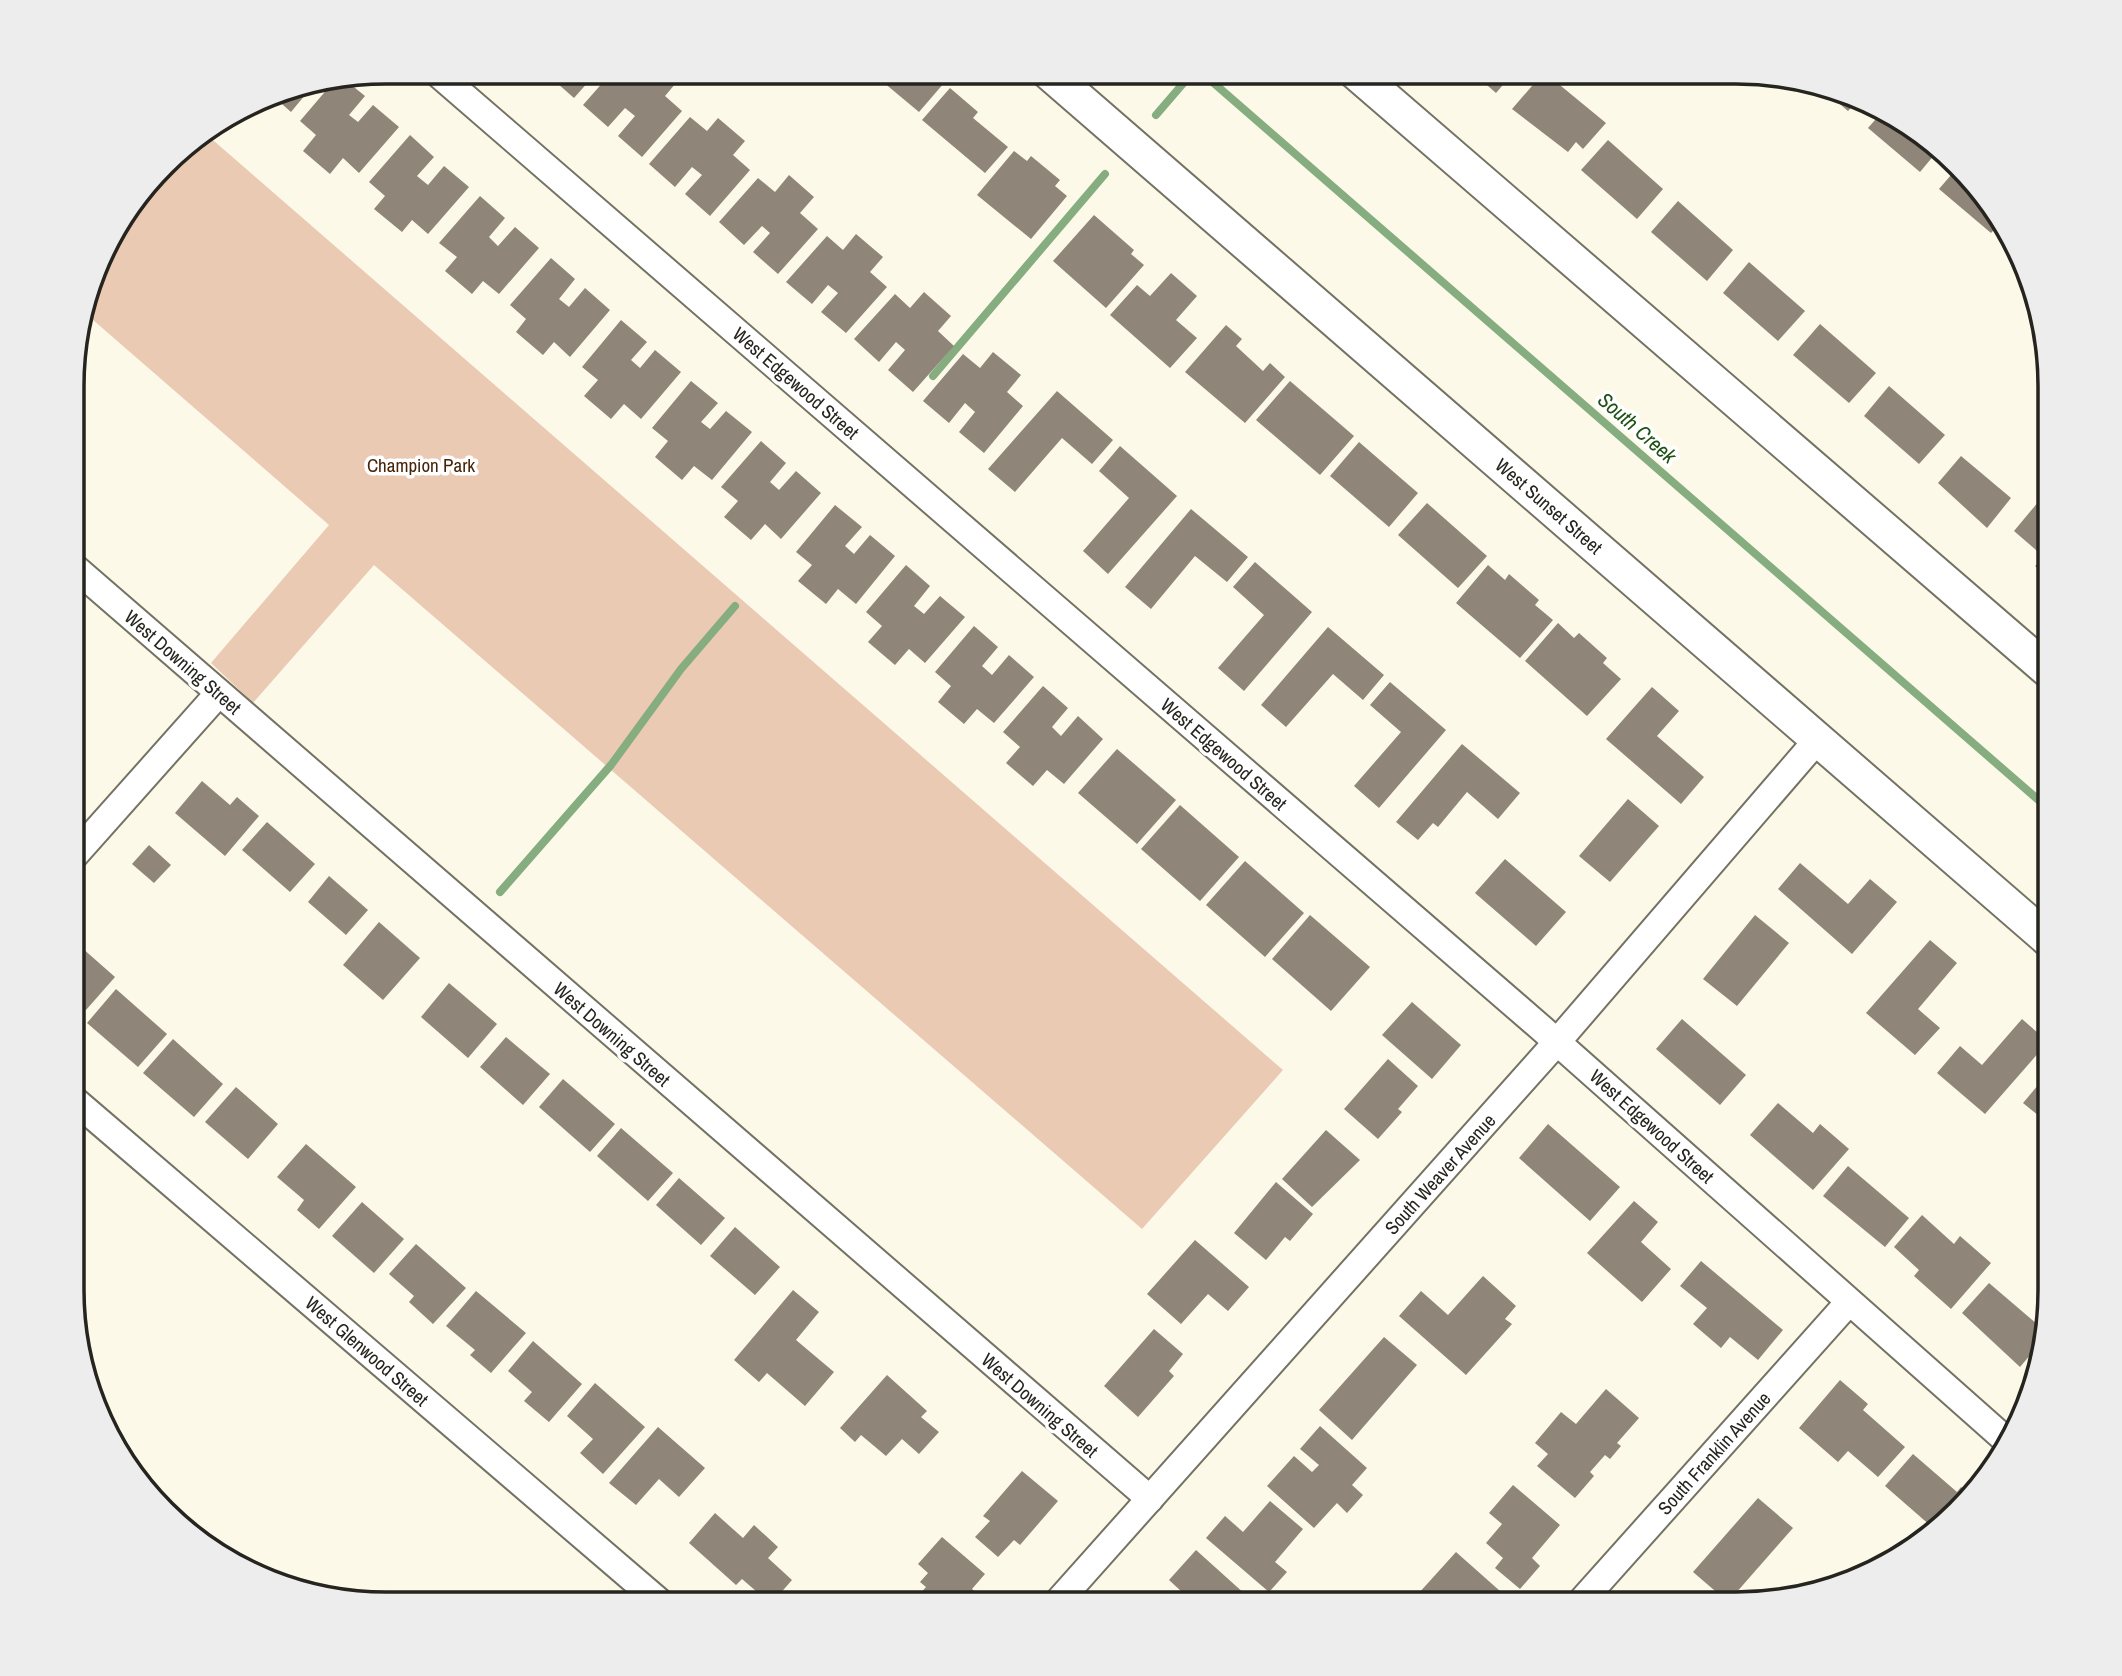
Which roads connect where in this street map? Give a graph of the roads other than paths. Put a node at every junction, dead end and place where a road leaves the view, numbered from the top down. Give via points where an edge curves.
1 (450, 84) edge
2 (1062, 84) edge
3 (1369, 84) edge
4 (84, 576) edge
5 (2038, 662) edge
6 (219, 693) junction
7 (1818, 739) junction
8 (84, 846) edge
9 (2038, 930) edge
10 (1557, 1042) junction
11 (84, 1108) edge
12 (1849, 1302) junction
13 (2001, 1436) edge
14 (1150, 1499) junction
15 (648, 1592) edge
16 (1067, 1592) edge
17 (1590, 1592) edge

1 - 10 street, West Edgewood Street
2 - 7 main road, West Sunset Street
3 - 5 main road
4 - 6 street, West Downing Street
6 - 8 street
6 - 14 street, West Downing Street
7 - 9 main road, West Sunset Street
7 - 10 street, South Weaver Avenue
10 - 12 street, West Edgewood Street
10 - 14 street, South Weaver Avenue
11 - 15 street, West Glenwood Street
12 - 13 street, West Edgewood Street
12 - 17 street, South Franklin Avenue
14 - 16 street, South Weaver Avenue

